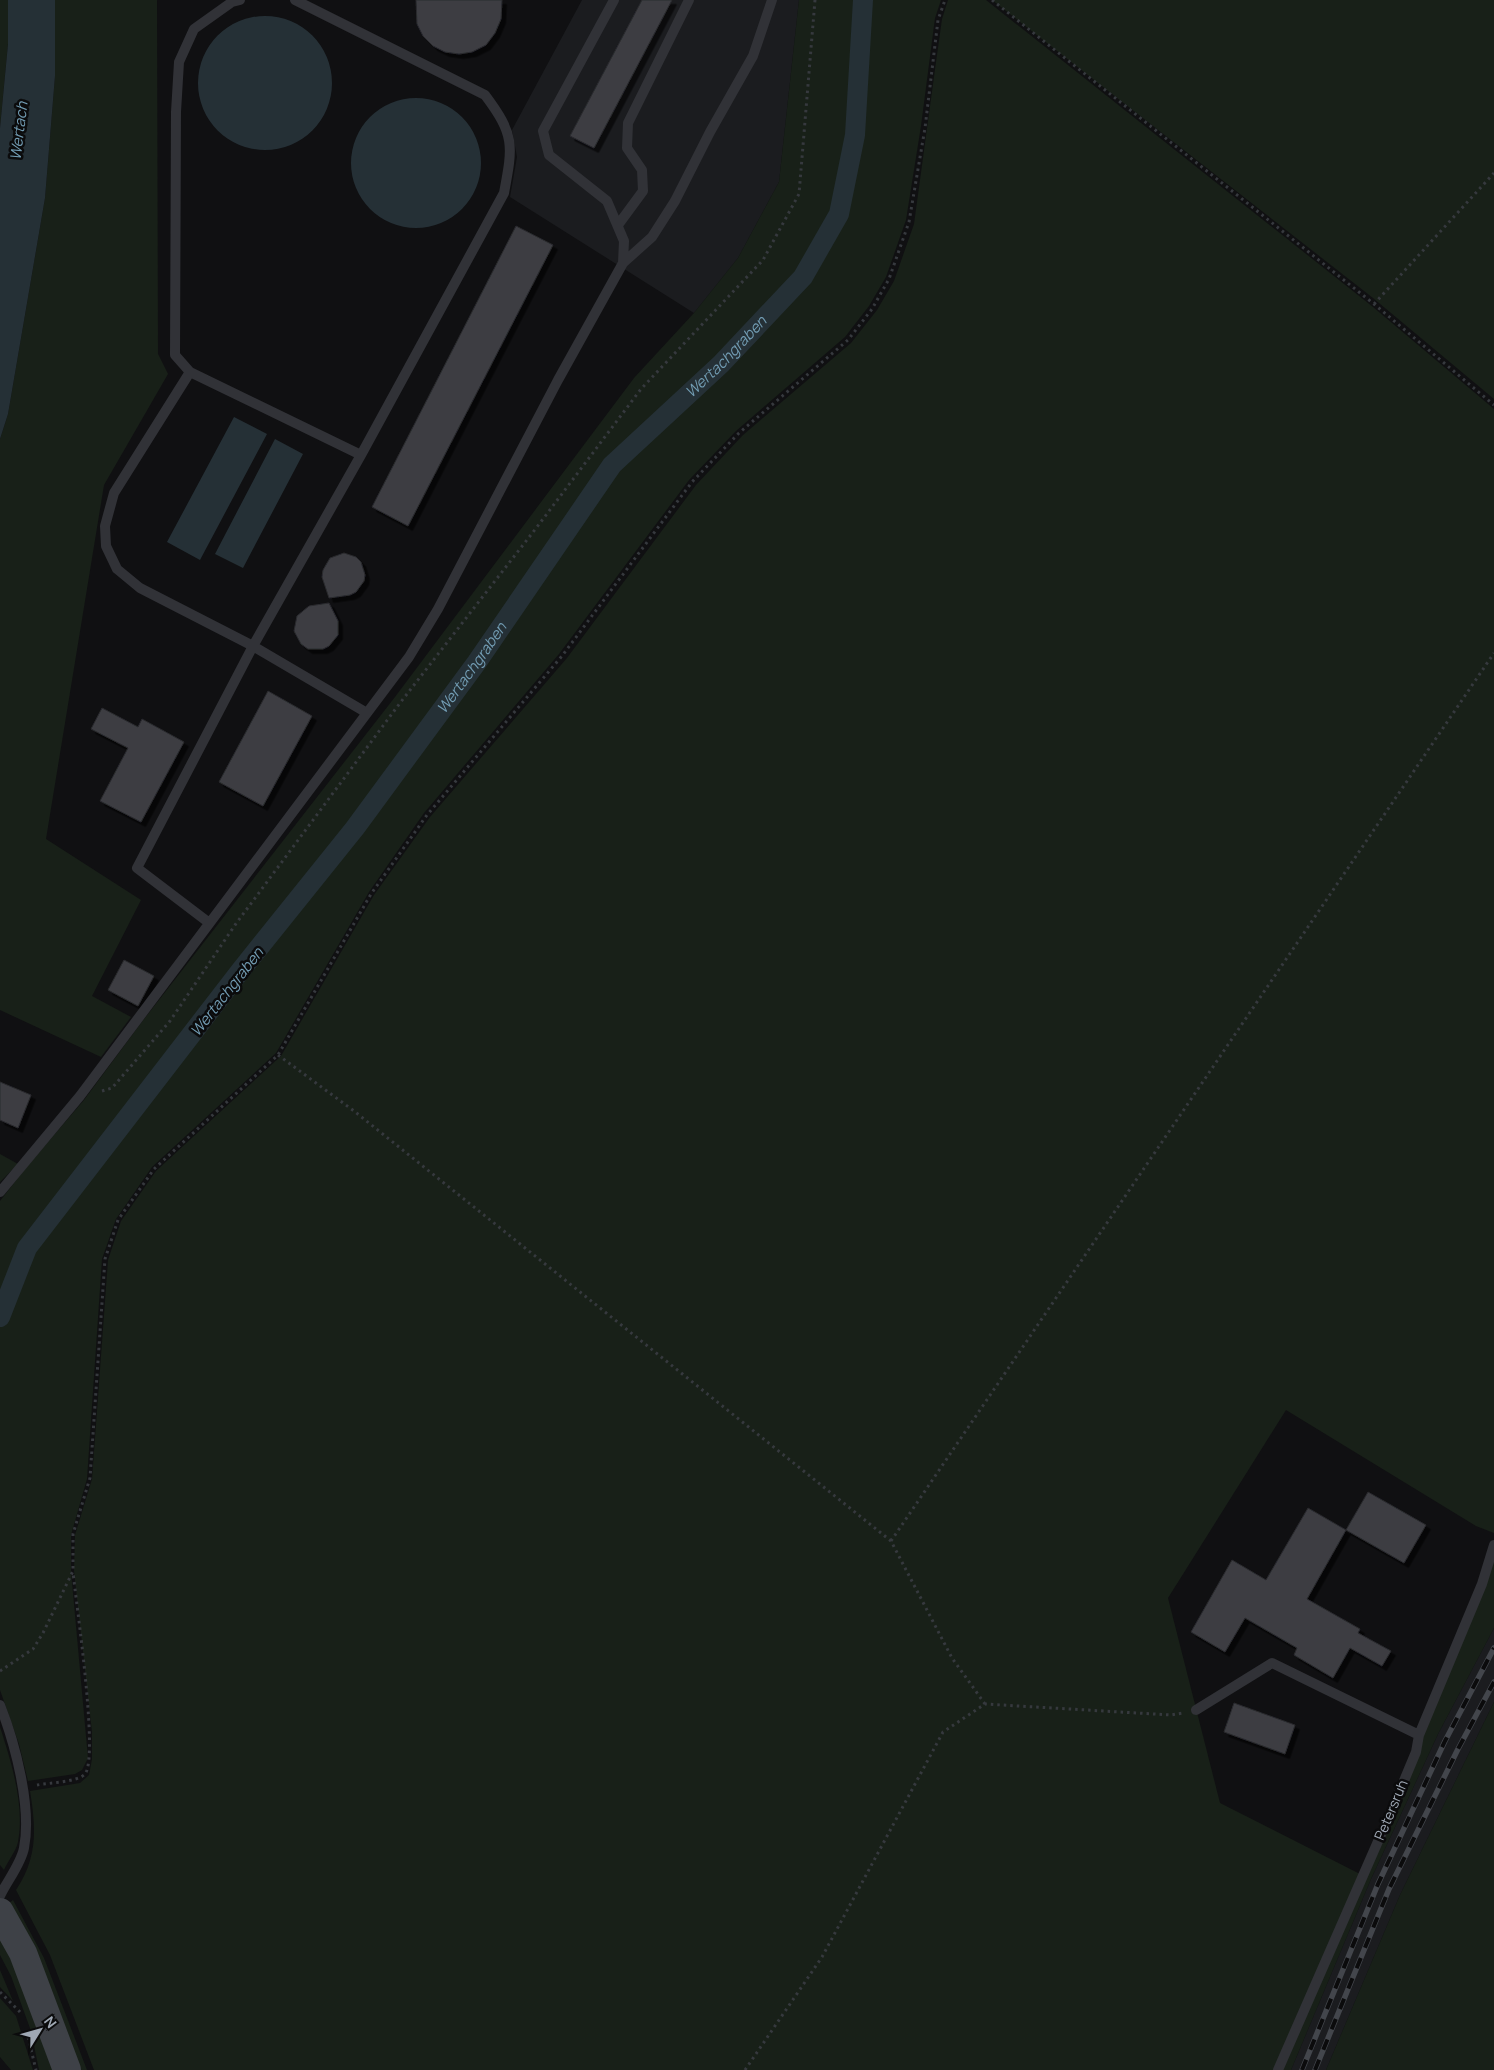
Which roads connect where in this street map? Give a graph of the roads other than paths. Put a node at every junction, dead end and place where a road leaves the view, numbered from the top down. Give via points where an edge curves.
1 (240, 0) edge
2 (295, 0) edge
3 (614, 0) edge
4 (689, 0) edge
5 (772, 0) edge
6 (618, 225) junction
7 (624, 263) junction
8 (190, 372) junction
9 (361, 455) junction
10 (253, 646) junction
11 (367, 713) junction
12 (208, 922) junction
13 (0, 1192) edge
14 (1494, 1546) edge
15 (0, 1705) edge
16 (1196, 1710) road end
17 (1419, 1735) junction
18 (0, 1896) edge
19 (0, 1912) edge
20 (67, 2070) edge
21 (1278, 2070) edge

1 - 8 lane via 232,2 194,29 178,62 175,355
2 - 9 lane via 485,95 503,119 510,140 511,158 504,193
3 - 6 lane via 543,132 549,155 607,201
4 - 6 lane via 628,123 627,148 642,170 643,191
5 - 7 lane via 753,56 675,202 652,237
6 - 7 lane via 624,241
7 - 11 lane via 558,380 438,609
8 - 9 lane
8 - 10 lane via 114,493 105,526 106,546 117,569 140,588
9 - 10 lane
10 - 11 lane
10 - 12 lane via 136,868
11 - 12 lane
12 - 13 lane via 80,1096
14 - 17 lane, Petersruh via 1482,1584
15 - 18 lane via 13,1744 26,1821 24,1849
16 - 17 lane via 1272,1663
17 - 21 lane, Petersruh via 1416,1752
19 - 20 street via 23,1953

